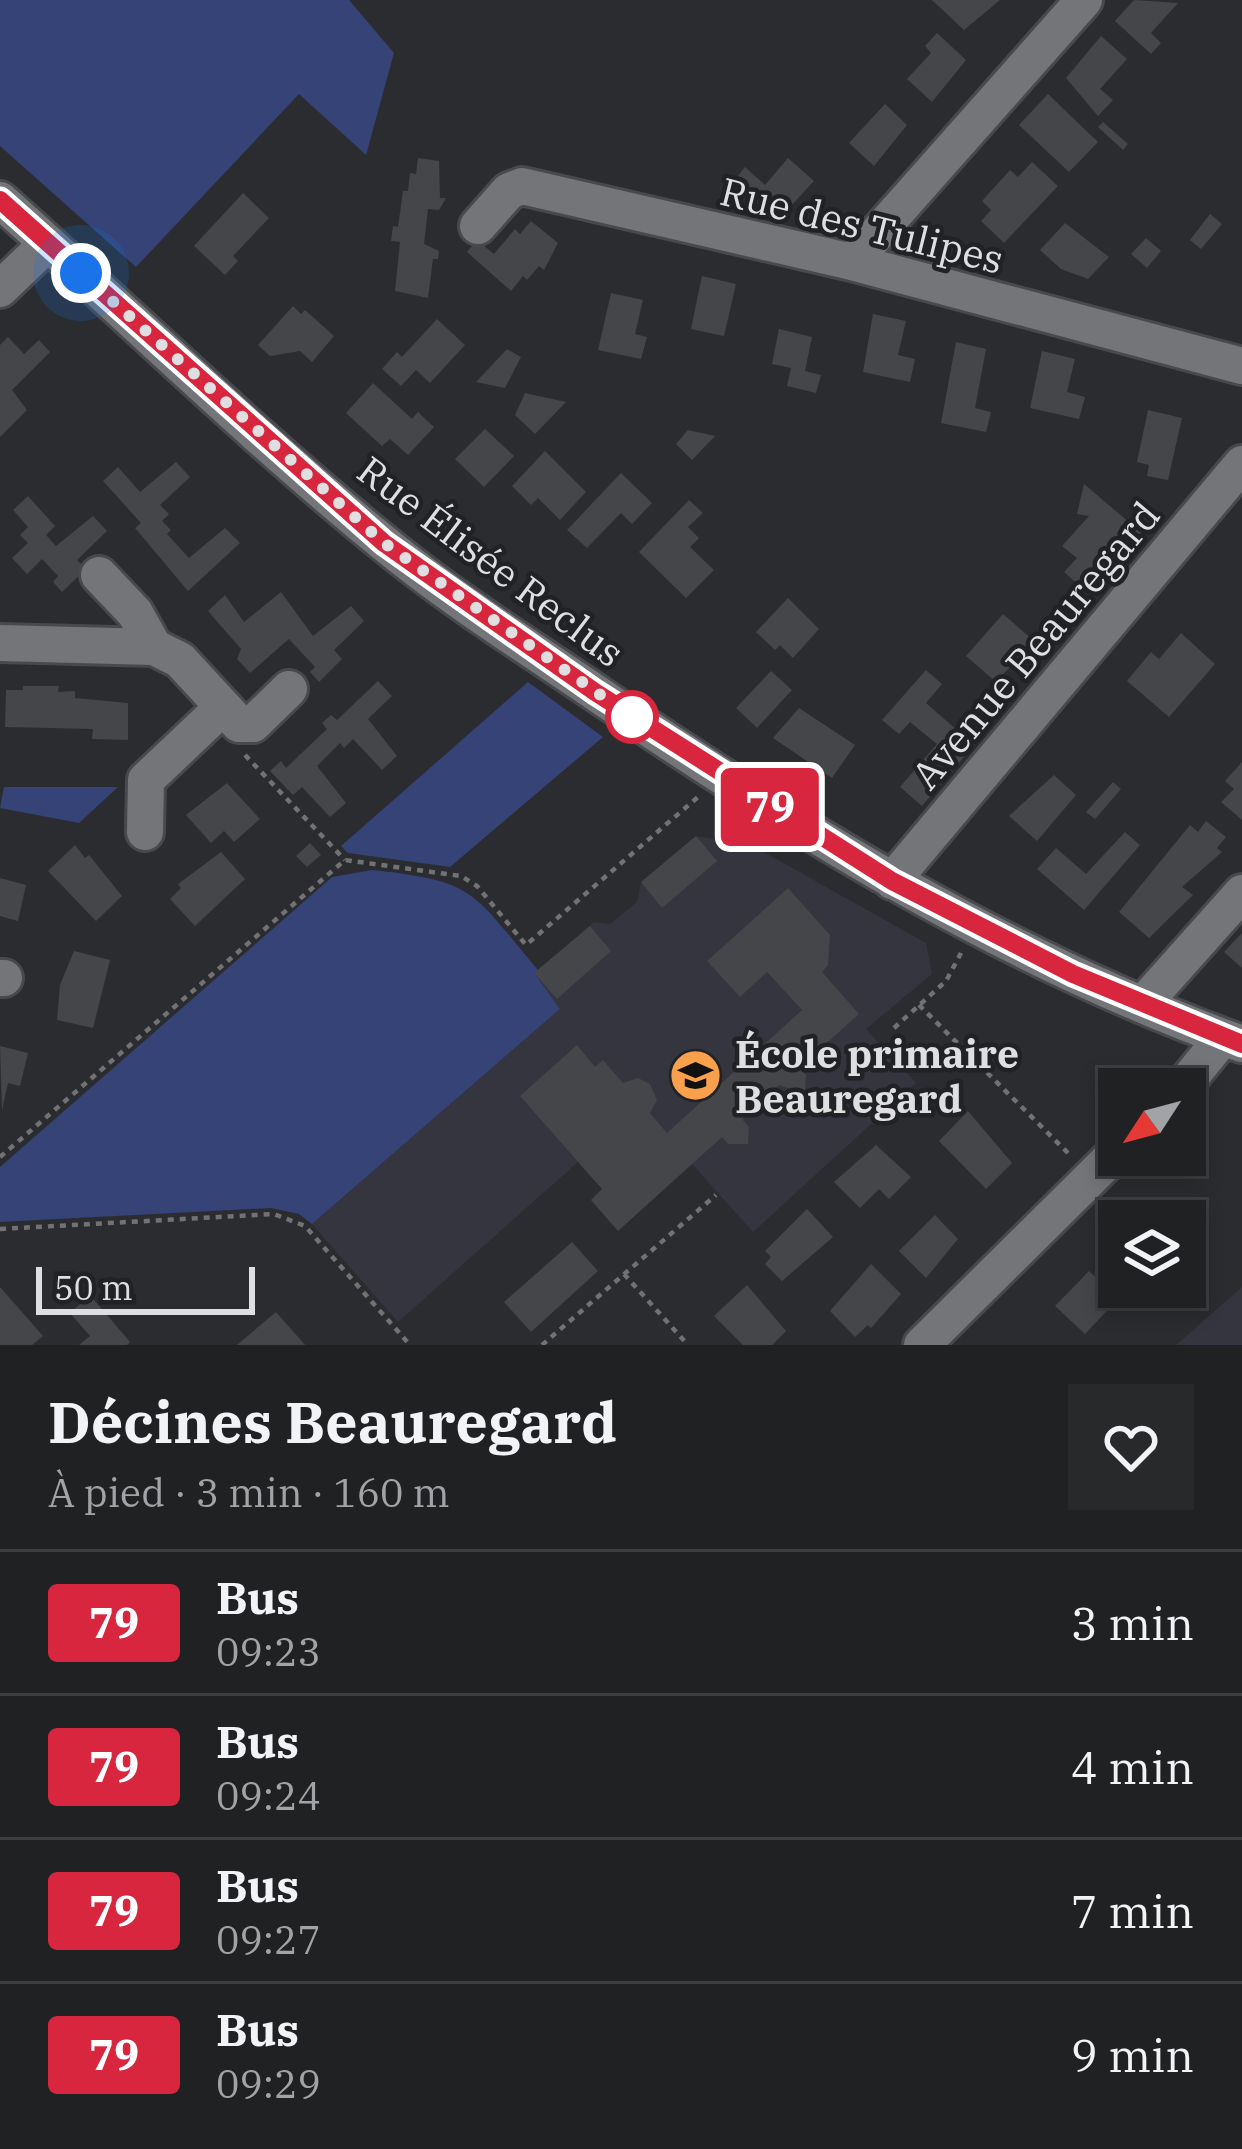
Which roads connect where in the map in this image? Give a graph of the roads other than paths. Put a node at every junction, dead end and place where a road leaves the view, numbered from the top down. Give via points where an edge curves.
1 (1084, 0) edge
2 (0, 200) edge
3 (478, 226) dead end
4 (48, 242) junction
5 (852, 262) junction
6 (0, 289) edge
7 (1242, 366) edge
8 (1242, 464) edge
9 (100, 575) dead end
10 (0, 643) edge
11 (154, 646) junction
12 (290, 689) dead end
13 (231, 716) junction
14 (146, 832) dead end
15 (892, 881) junction
16 (1242, 893) edge
17 (1144, 1004) junction
18 (1233, 1041) edge
19 (1201, 1068) edge
20 (1098, 1171) edge
21 (922, 1345) edge

1 - 5 street
2 - 4 street, Rue Élisée Reclus
3 - 5 street, Rue des Tulipes via 522,186
4 - 6 street
4 - 15 street, Rue Élisée Reclus via 384,543 632,717
5 - 7 street, Rue des Tulipes
8 - 15 street, Avenue Beauregard
9 - 11 street
10 - 11 street
11 - 13 street via 180,660
12 - 13 street via 253,724
13 - 14 street via 146,780
15 - 17 street, Rue Élisée Reclus
16 - 17 street
17 - 18 street, Rue Élisée Reclus
18 - 19 street
20 - 21 street

